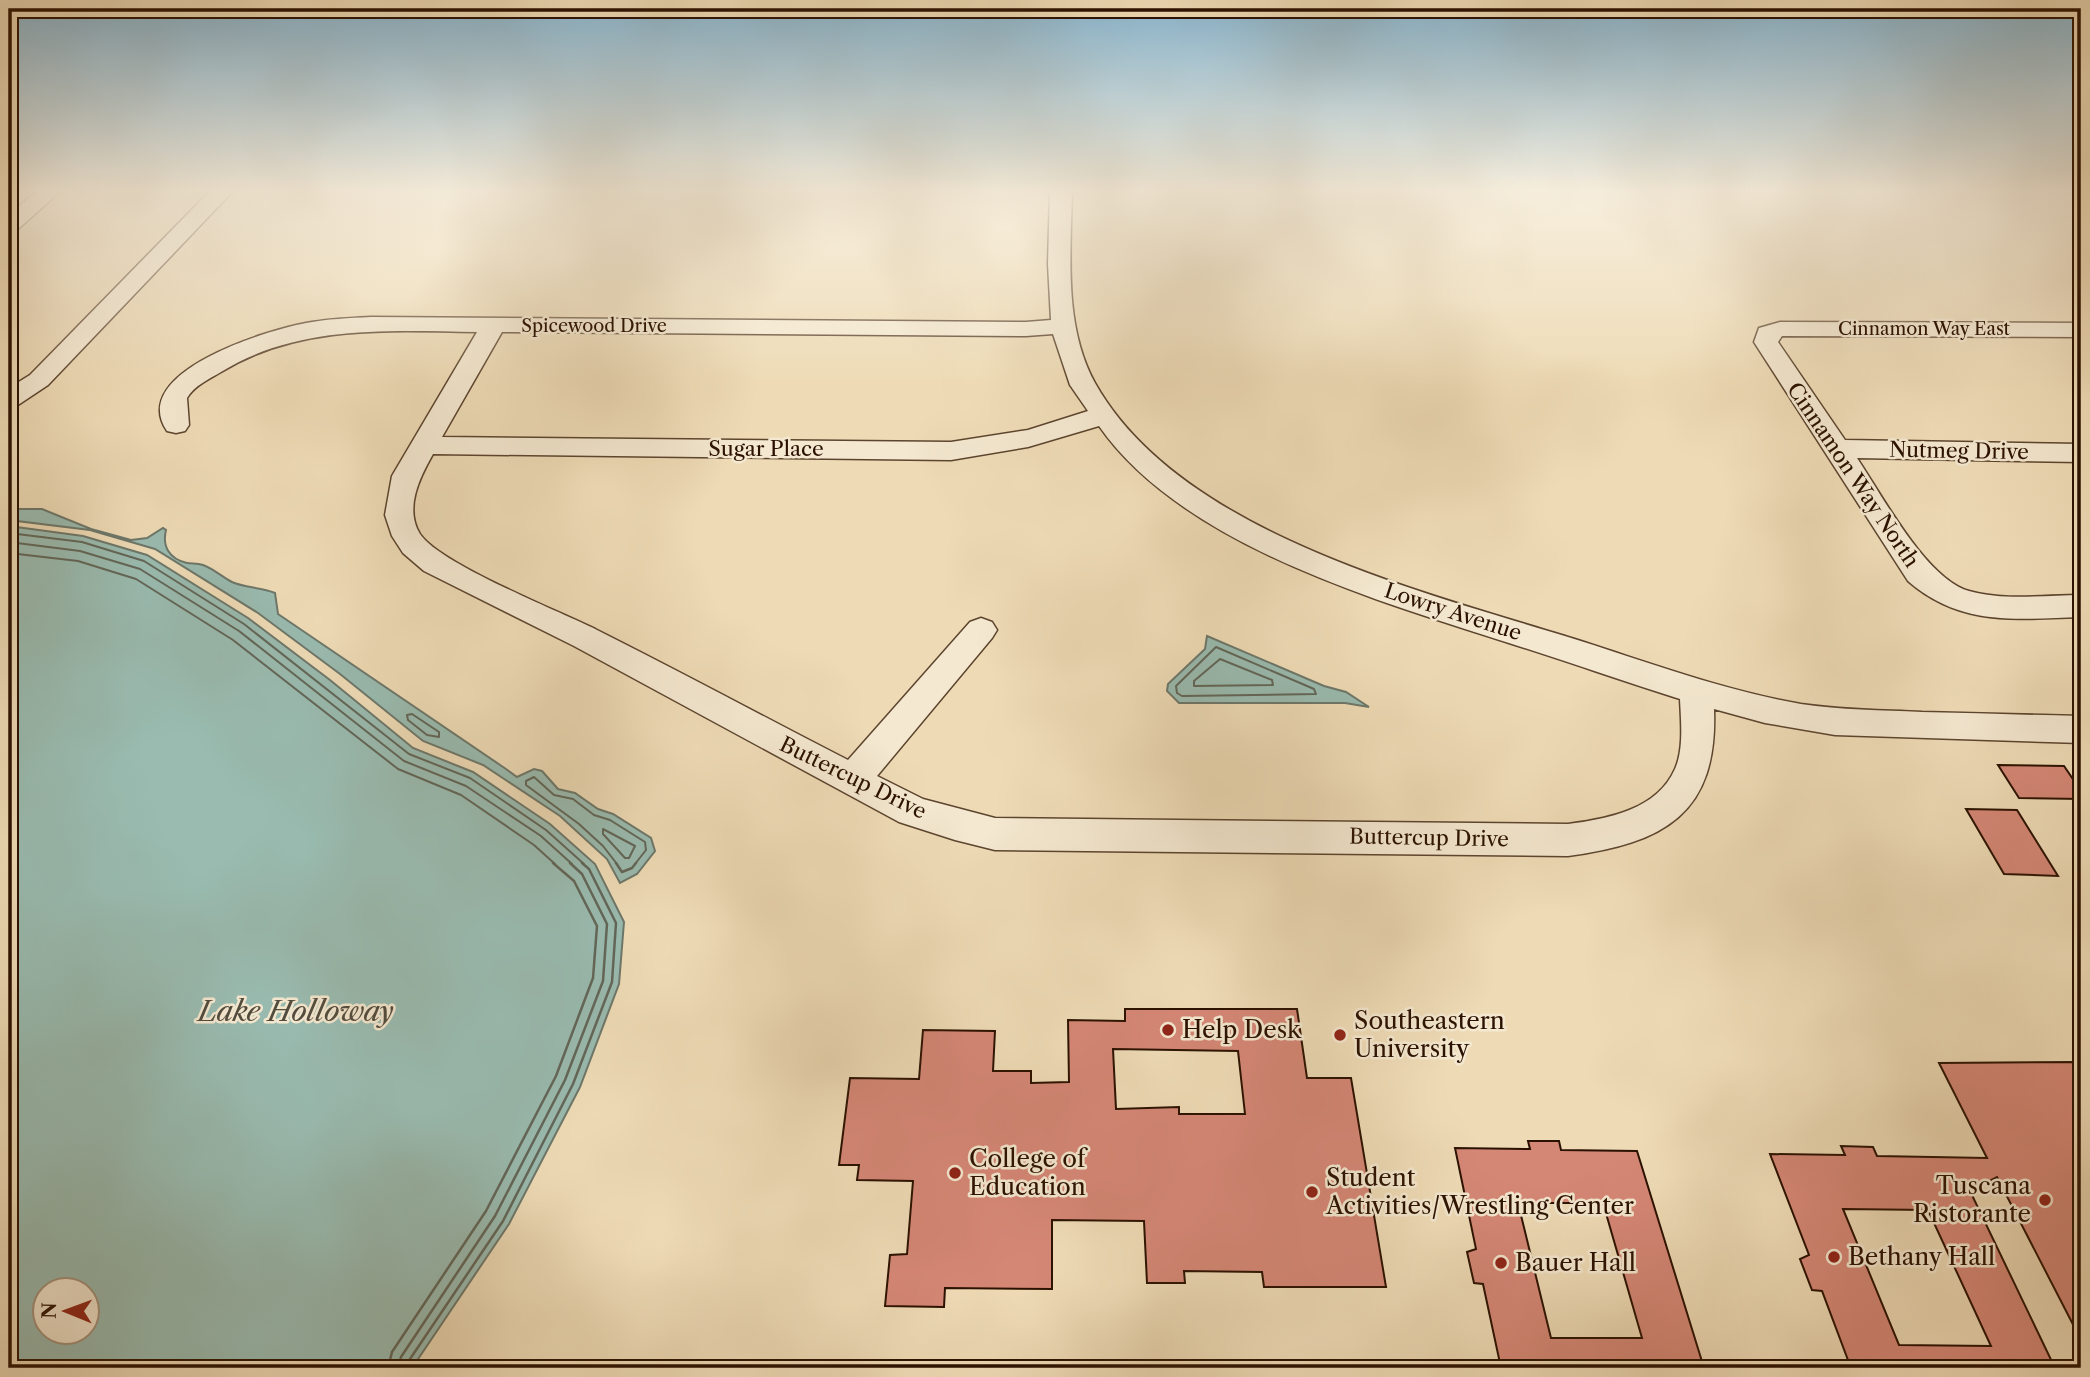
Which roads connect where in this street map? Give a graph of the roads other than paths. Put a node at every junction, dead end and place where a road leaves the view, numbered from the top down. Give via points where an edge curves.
1 (162, 253) edge
2 (1061, 253) edge
3 (493, 326) junction
4 (1062, 326) junction
5 (2081, 330) edge
6 (1768, 334) joint
7 (11, 398) edge
8 (1103, 415) junction
9 (176, 425) dead end
10 (424, 445) junction
11 (1837, 449) junction
12 (2081, 453) edge
13 (2081, 606) edge
14 (981, 630) dead end
15 (1697, 691) junction
16 (2081, 730) edge
17 (853, 779) junction

1 - 7 street via 39,380
2 - 4 street, Lowry Avenue
3 - 4 street, Spicewood Drive
3 - 9 street, Spicewood Drive via 338,324 248,338 183,385 174,399
3 - 10 street, Buttercup Drive
4 - 8 street, Lowry Avenue via 1079,375
5 - 6 street, Cinnamon Way East via 1790,328
6 - 11 street, Cinnamon Way North via 1769,350
8 - 10 street, Sugar Place via 1023,442 951,450
8 - 15 street, Lowry Avenue via 1181,490 1242,529 1309,561 1387,591
10 - 17 street, Buttercup Drive via 399,494 399,517 418,552
11 - 12 street, Nutmeg Drive
11 - 13 street, Cinnamon Way North via 1919,573 1938,589 1986,605
14 - 17 street
15 - 16 street, Lowry Avenue via 1836,722
15 - 17 street, Buttercup Drive via 1693,771 1673,801 1642,823 1604,836 1568,840 995,834 912,811

